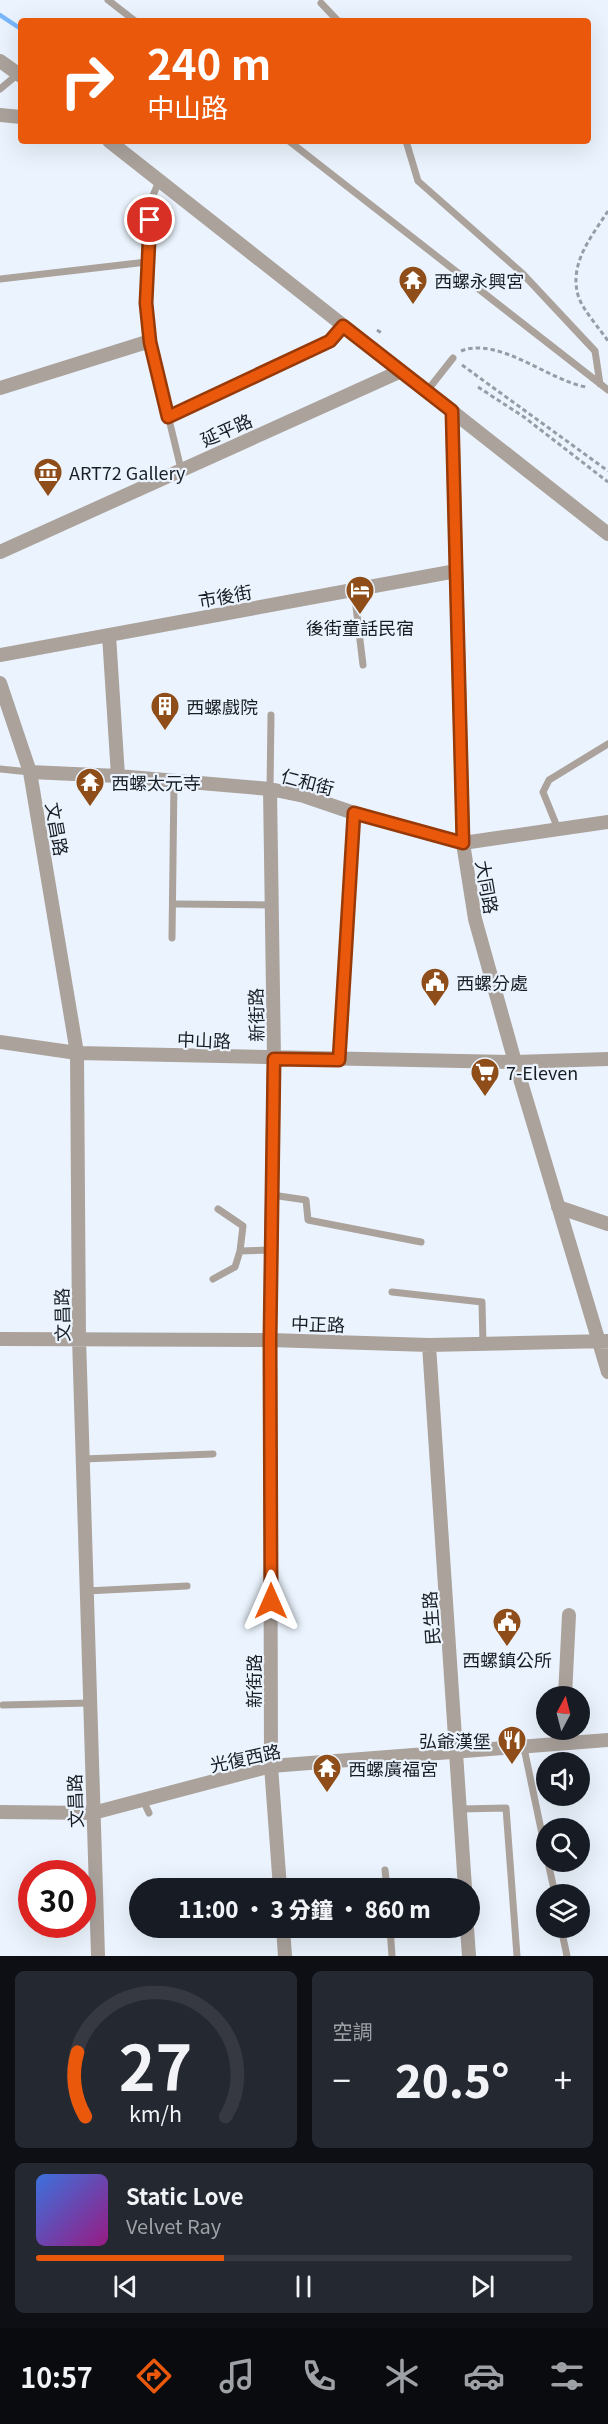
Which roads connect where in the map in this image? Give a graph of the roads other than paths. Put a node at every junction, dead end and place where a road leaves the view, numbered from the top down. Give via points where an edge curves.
1 (108, 0) edge
2 (321, 3) dead end
3 (131, 18) edge
4 (335, 18) edge
5 (0, 61) edge
6 (18, 74) edge
7 (18, 76) edge
8 (0, 89) edge
9 (0, 115) edge
10 (18, 117) edge
11 (113, 144) edge
12 (293, 144) edge
13 (407, 144) edge
14 (159, 181) junction
15 (147, 262) junction
16 (0, 279) edge
17 (343, 326) junction
18 (150, 342) junction
19 (453, 358) road end
20 (401, 371) junction
21 (600, 384) junction
22 (0, 388) edge
23 (608, 390) edge
24 (427, 391) junction
25 (452, 411) junction
26 (168, 417) junction
27 (181, 469) junction
28 (608, 534) edge
29 (0, 552) edge
30 (456, 571) junction
31 (354, 590) junction
32 (109, 635) junction
33 (0, 655) edge
34 (363, 665) dead end
35 (0, 683) edge
36 (271, 715) dead end
37 (608, 744) edge
38 (0, 769) edge
39 (30, 772) junction
40 (118, 777) junction
41 (174, 781) junction
42 (270, 789) junction
43 (354, 813) junction
44 (608, 822) edge
45 (558, 829) junction
46 (463, 843) junction
47 (177, 904) dead end
48 (272, 906) junction
49 (172, 938) dead end
50 (0, 1042) edge
51 (77, 1053) junction
52 (274, 1059) junction
53 (608, 1059) edge
54 (339, 1060) junction
55 (515, 1062) junction
56 (272, 1195) junction
57 (558, 1207) junction
58 (218, 1209) dead end
59 (608, 1224) edge
60 (421, 1242) dead end
61 (272, 1250) junction
62 (240, 1251) junction
63 (213, 1279) dead end
64 (392, 1292) dead end
65 (79, 1338) junction
66 (0, 1339) edge
67 (270, 1340) junction
68 (603, 1341) edge
69 (483, 1344) junction
70 (429, 1345) junction
71 (608, 1372) edge
72 (213, 1454) dead end
73 (83, 1459) junction
74 (187, 1586) dead end
75 (86, 1592) junction
76 (569, 1615) dead end
77 (565, 1686) edge
78 (90, 1703) junction
79 (3, 1705) dead end
80 (562, 1740) edge
81 (608, 1740) edge
82 (562, 1744) junction
83 (524, 1748) junction
84 (458, 1753) junction
85 (271, 1766) junction
86 (461, 1809) junction
87 (0, 1812) edge
88 (93, 1813) junction
89 (539, 1818) edge
90 (385, 1869) dead end
91 (279, 1878) edge
92 (386, 1878) edge
93 (464, 1878) edge
94 (284, 1938) edge
95 (391, 1938) edge
96 (468, 1938) edge
97 (563, 1938) edge
98 (98, 1956) edge
99 (285, 1956) edge
100 (392, 1956) edge
101 (469, 1956) edge
102 (517, 1956) edge
103 (567, 1956) edge

1 - 3 lane
2 - 4 lane
5 - 6 street
7 - 8 lane
9 - 10 street
11 - 14 street
12 - 21 lane
13 - 21 lane via 418,181 522,273 595,351
14 - 15 lane via 152,198
14 - 17 street
15 - 16 lane
15 - 18 lane
17 - 20 street
17 - 26 lane via 330,341
18 - 22 street
18 - 26 lane
19 - 24 lane
20 - 24 street
20 - 27 street, 延平路
21 - 23 lane
24 - 25 street
25 - 28 street
25 - 30 street, 大同路
26 - 27 lane
27 - 29 street, 延平路
30 - 31 street, 市後街
30 - 46 street, 大同路
31 - 32 street, 市後街
31 - 34 lane
32 - 33 street, 市後街
32 - 40 street
35 - 39 street, 文昌路
36 - 42 lane
37 - 45 lane via 549,780 543,792
38 - 39 lane
39 - 40 street, 仁和街
39 - 51 street, 文昌路
40 - 41 street, 仁和街
41 - 42 street, 仁和街
41 - 49 lane
42 - 43 street, 仁和街
42 - 48 street, 新街路
43 - 46 street, 仁和街
43 - 54 lane
44 - 45 street, 仁和街
45 - 46 street, 仁和街
46 - 55 street, 大同路 via 475,919
47 - 48 lane
48 - 52 street, 新街路
50 - 51 street, 中山路
51 - 52 street, 中山路
51 - 65 street, 文昌路
52 - 54 street, 中山路
52 - 56 street, 新街路
53 - 55 street, 中山路
54 - 55 street, 中山路
55 - 57 street, 大同路
56 - 60 lane via 306,1200 308,1220
56 - 61 street, 新街路
57 - 59 street
57 - 68 street, 大同路
58 - 62 lane via 243,1226
61 - 62 lane
61 - 67 street, 新街路
62 - 63 lane via 235,1267
64 - 69 lane via 482,1302
65 - 66 street, 中正路
65 - 67 street, 中正路
65 - 73 street, 文昌路
67 - 70 street, 中正路
67 - 85 street, 新街路
68 - 69 street, 中正路
68 - 71 street, 大同路
69 - 70 street, 中正路
70 - 84 street, 民生路
72 - 73 lane
73 - 75 street, 文昌路
74 - 75 lane
75 - 78 street, 文昌路
76 - 77 street
78 - 79 lane
78 - 88 street, 文昌路
80 - 82 street
81 - 82 street, 光復西路
82 - 83 street, 光復西路
83 - 84 street, 光復西路
83 - 89 lane
84 - 85 street, 光復西路
84 - 86 street, 民生路
85 - 88 street, 光復西路 via 146,1806
85 - 91 street, 新街路
86 - 93 street, 民生路
86 - 102 lane via 506,1808
87 - 88 street, 光復西路
88 - 98 street, 文昌路
90 - 92 lane
94 - 99 street
95 - 100 lane
96 - 101 street
97 - 103 lane

